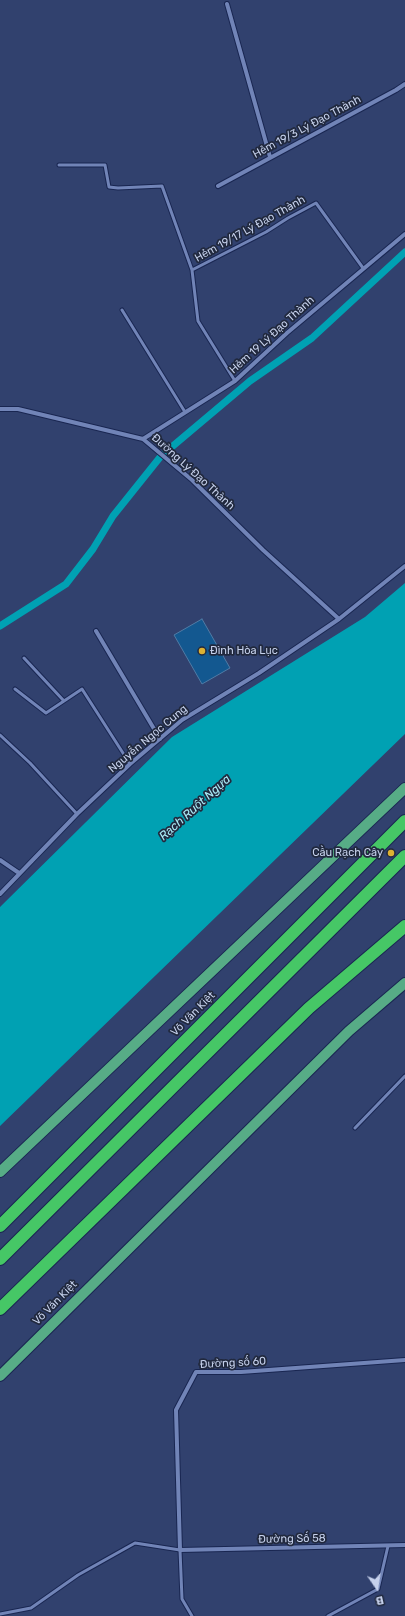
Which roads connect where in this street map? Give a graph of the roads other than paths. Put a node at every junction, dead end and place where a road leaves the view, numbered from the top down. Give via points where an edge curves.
1 (227, 4) dead end
2 (405, 84) edge
3 (270, 157) junction
4 (59, 165) dead end
5 (218, 186) dead end
6 (405, 234) edge
7 (363, 268) junction
8 (192, 270) junction
9 (122, 310) dead end
10 (236, 380) junction
11 (0, 409) edge
12 (185, 412) junction
13 (143, 439) junction
14 (405, 566) edge
15 (339, 619) junction
16 (96, 632) dead end
17 (24, 658) dead end
18 (15, 688) dead end
19 (64, 701) junction
20 (0, 735) edge
21 (160, 739) junction
22 (130, 764) junction
23 (405, 788) edge
24 (77, 814) junction
25 (405, 821) edge
26 (405, 856) edge
27 (0, 860) edge
28 (19, 873) junction
29 (0, 894) edge
30 (405, 926) edge
31 (405, 983) edge
32 (405, 1076) edge
33 (355, 1128) dead end
34 (0, 1172) edge
35 (0, 1226) edge
36 (0, 1259) edge
37 (0, 1308) edge
38 (405, 1360) edge
39 (0, 1376) edge
40 (405, 1545) edge
41 (388, 1546) junction
42 (180, 1550) junction
43 (0, 1614) edge
44 (192, 1616) edge
45 (328, 1616) edge

1 - 3 street
2 - 3 street, Hẻm 19/3 Lý Đạo Thành
3 - 5 street, Hẻm 19/3 Lý Đạo Thành
4 - 8 lane via 105,165 110,187 162,186
6 - 7 street, Hẻm 19 Lý Đạo Thành
7 - 8 lane, Hẻm 19/17 Lý Đạo Thành via 316,203
7 - 10 street, Hẻm 19 Lý Đạo Thành
8 - 10 lane via 198,321
9 - 12 lane
10 - 12 street, Hẻm 19 Lý Đạo Thành
11 - 13 street, Đường Lý Đạo Thành via 18,410
12 - 13 street, Hẻm 19 Lý Đạo Thành
13 - 15 street, Đường Lý Đạo Thành via 192,480
14 - 15 street, Nguyễn Ngọc Cung
15 - 21 street, Nguyễn Ngọc Cung via 259,673 182,720
16 - 21 street
17 - 19 lane
18 - 19 lane via 46,713
19 - 22 lane via 82,689
20 - 24 lane
21 - 22 street, Nguyễn Ngọc Cung
22 - 24 street, Nguyễn Ngọc Cung
23 - 34 main road, Võ Văn Kiệt
24 - 28 street, Nguyễn Ngọc Cung
25 - 35 highway, Võ Văn Kiệt
26 - 36 highway
27 - 28 street
28 - 29 street, Nguyễn Ngọc Cung
30 - 37 highway via 309,1008
31 - 39 main road, Võ Văn Kiệt via 349,1031
32 - 33 lane
38 - 42 street, Đường số 60 via 241,1372 196,1372 176,1410
40 - 41 street, Đường Số 58
41 - 42 street, Đường Số 58
41 - 45 lane via 378,1589
42 - 43 lane via 135,1543 78,1575 31,1608
42 - 44 lane via 182,1599

